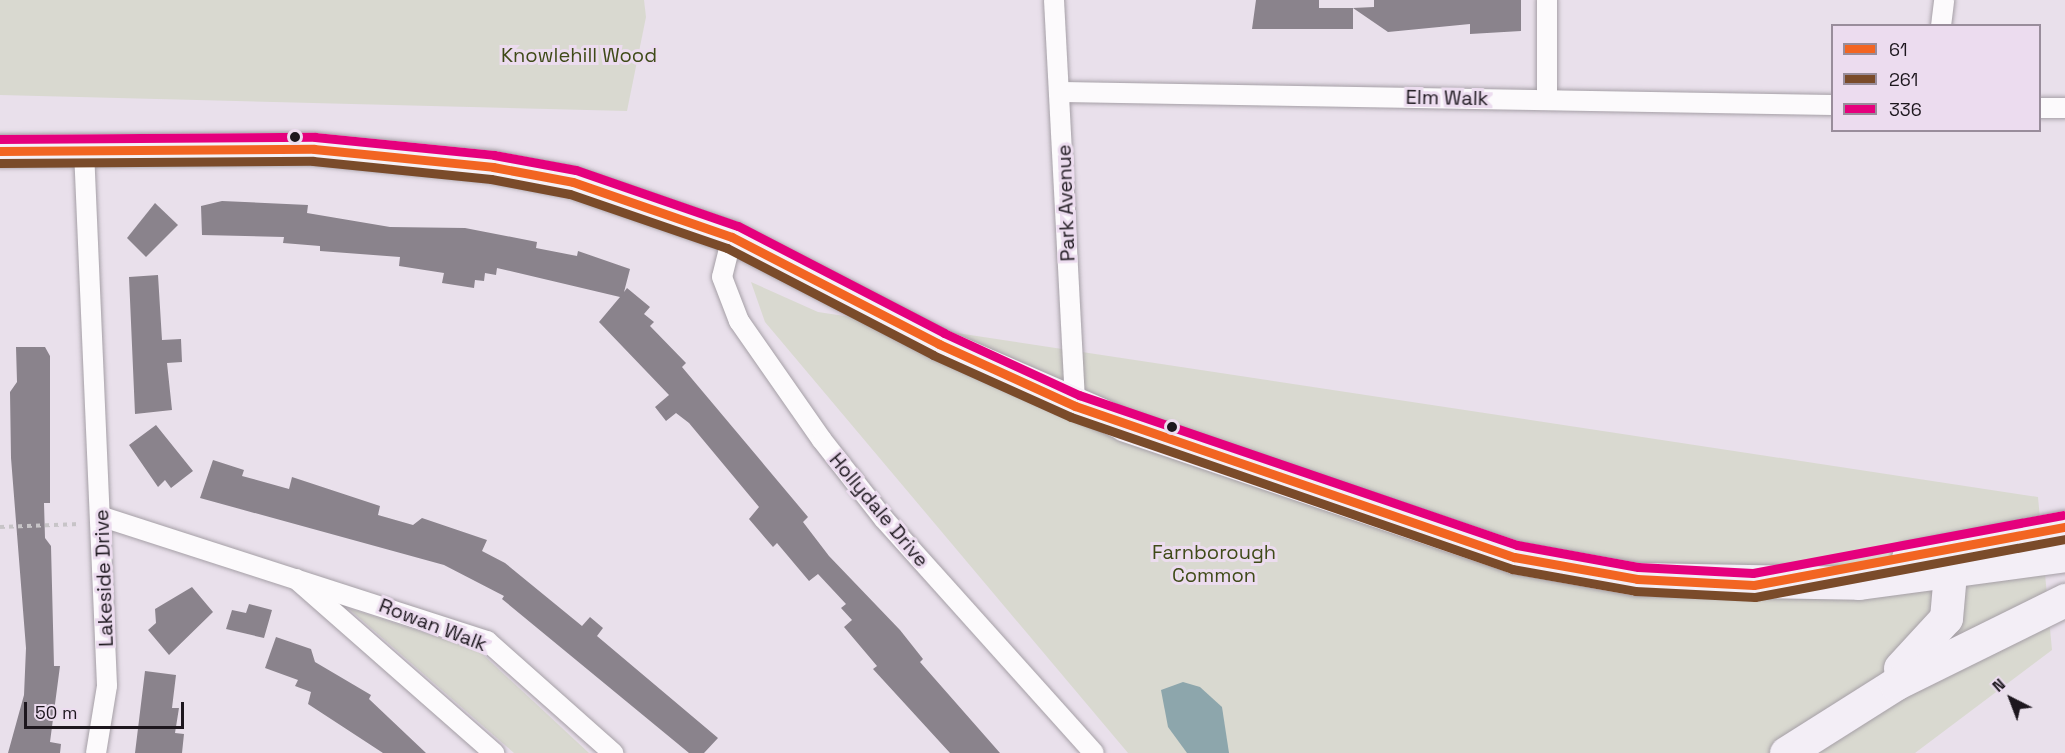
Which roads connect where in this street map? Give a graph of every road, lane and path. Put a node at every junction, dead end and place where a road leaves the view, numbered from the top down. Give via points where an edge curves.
1 (1054, 0) edge
2 (1547, 0) edge
3 (1944, 0) edge
4 (1941, 24) edge
5 (1062, 92) junction
6 (1547, 100) junction
7 (1831, 105) edge
8 (2041, 108) edge
9 (2065, 108) edge
10 (84, 150) junction
11 (0, 151) edge
12 (732, 237) junction
13 (1075, 406) junction
14 (1125, 425) joint
15 (103, 521) junction
16 (0, 527) edge
17 (2065, 527) edge
18 (1968, 545) junction
19 (2065, 555) edge
20 (1950, 573) junction
21 (289, 574) junction
22 (1893, 579) junction
23 (1754, 585) junction
24 (2064, 603) edge
25 (1946, 618) junction
26 (1985, 639) junction
27 (1918, 653) junction
28 (1856, 706) junction
29 (96, 753) edge
30 (494, 753) edge
31 (613, 753) edge
32 (1094, 753) edge
33 (1786, 753) edge

1 - 5 street, Park Avenue
2 - 6 street
3 - 4 street
5 - 6 street, Elm Walk
5 - 13 street, Park Avenue
6 - 7 street, Elm Walk
8 - 9 street
10 - 11 main road
10 - 12 main road via 268,147 493,166 637,200
10 - 15 street, Lakeside Drive
12 - 13 main road via 939,344
12 - 32 street, Hollydale Drive via 722,277 739,321 822,440 884,519
13 - 14 main road
14 - 23 highway via 1514,557 1637,579
15 - 16 path
15 - 21 street, Rowan Walk
15 - 29 street, Lakeside Drive via 107,686
17 - 18 highway
18 - 20 highway
18 - 23 highway
19 - 20 highway
20 - 22 highway
20 - 25 highway
21 - 30 street, Rowan Walk
21 - 31 street, Rowan Walk via 487,641
22 - 23 highway
22 - 27 highway via 1916,589 1929,606 1930,631
24 - 26 highway
25 - 26 highway via 1965,635
25 - 27 highway
26 - 28 highway
27 - 28 highway
28 - 33 highway

